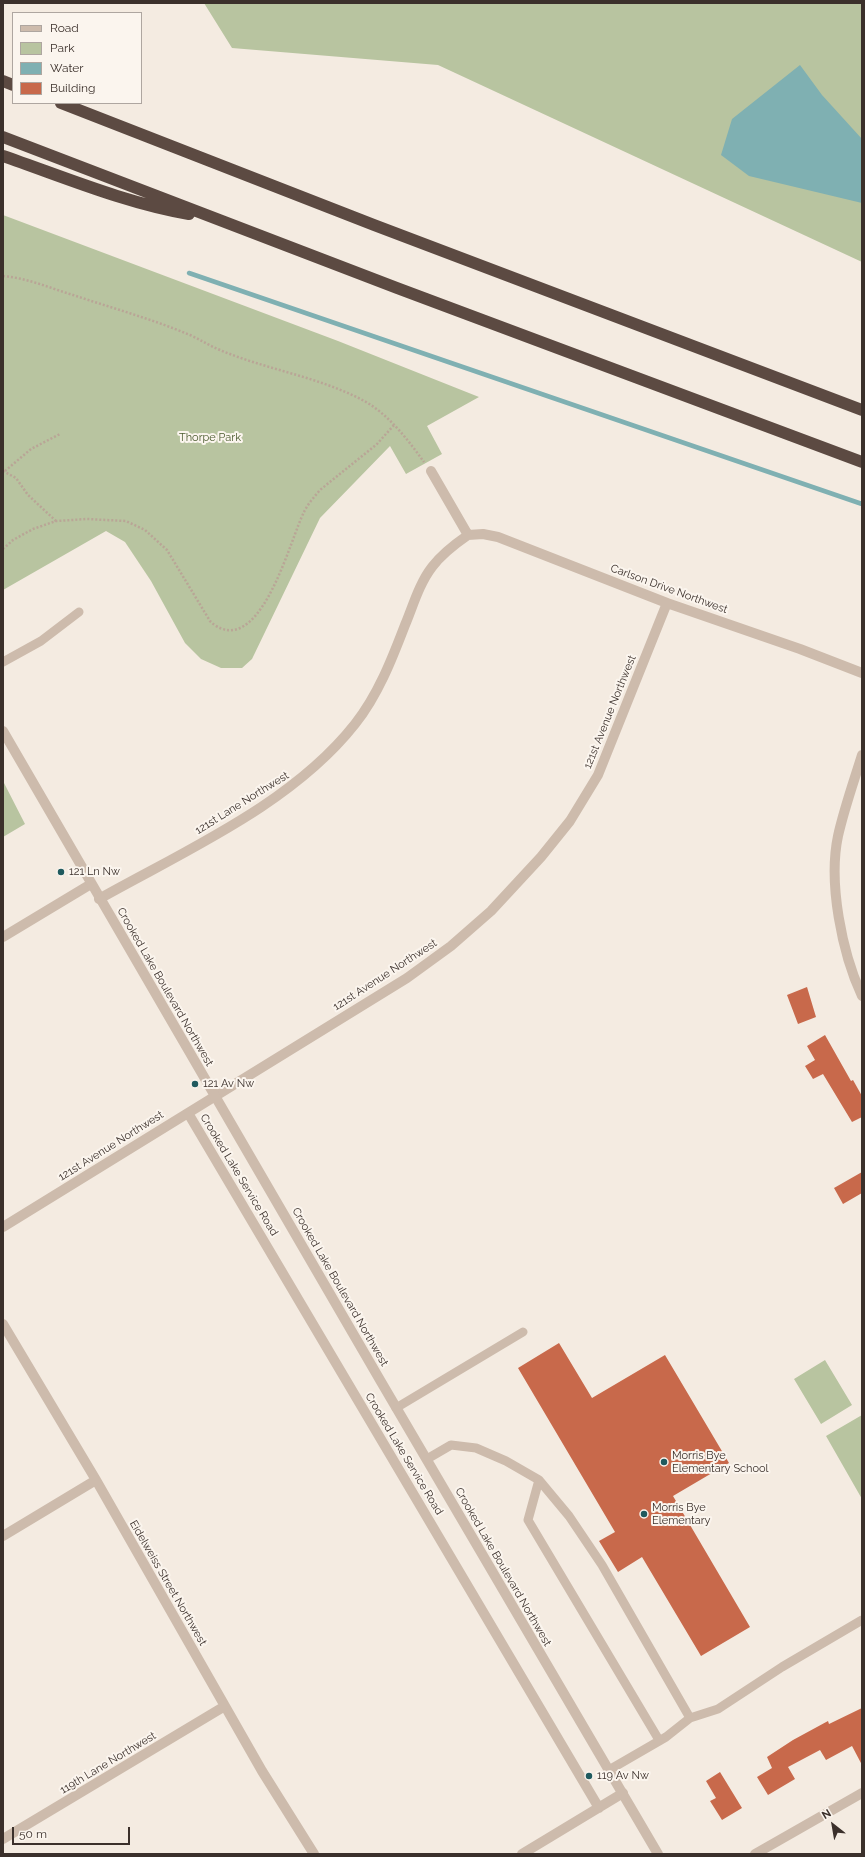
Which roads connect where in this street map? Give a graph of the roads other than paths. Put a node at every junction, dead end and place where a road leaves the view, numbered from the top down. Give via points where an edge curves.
1 (64, 104) edge
2 (3, 137) edge
3 (3, 156) edge
4 (216, 219) junction
5 (862, 410) edge
6 (862, 462) edge
7 (431, 471) road end
8 (468, 535) junction
9 (667, 603) junction
10 (79, 612) dead end
11 (3, 662) edge
12 (862, 673) edge
13 (3, 731) edge
14 (862, 754) edge
15 (91, 884) junction
16 (99, 899) junction
17 (3, 937) edge
18 (862, 996) edge
19 (215, 1096) junction
20 (188, 1113) junction
21 (3, 1227) edge
22 (3, 1324) edge
23 (523, 1332) dead end
24 (396, 1408) junction
25 (427, 1459) junction
26 (96, 1480) junction
27 (539, 1480) junction
28 (3, 1536) edge
29 (862, 1620) edge
30 (225, 1706) junction
31 (690, 1718) junction
32 (659, 1740) junction
33 (609, 1770) junction
34 (623, 1793) junction
35 (862, 1793) edge
36 (599, 1808) junction
37 (3, 1839) edge
38 (314, 1854) edge
39 (522, 1854) edge
40 (658, 1854) edge
41 (755, 1854) edge

1 - 5 highway
2 - 4 highway
3 - 4 highway via 115,195 171,211
4 - 6 highway
7 - 8 street
8 - 9 street, Carlson Drive Northwest via 498,537
8 - 16 street, 121st Lane Northwest via 432,567 420,587 381,682 356,724 329,754 298,782 259,809
9 - 12 street, Carlson Drive Northwest
9 - 19 street, 121st Avenue Northwest via 598,775 570,821 541,857 491,911 451,946 407,978
10 - 11 lane via 41,641
13 - 15 street, Crooked Lake Boulevard Northwest
14 - 18 street via 838,837 835,865 839,922
15 - 16 street, Crooked Lake Boulevard Northwest
15 - 17 street
16 - 19 street, Crooked Lake Boulevard Northwest
19 - 20 street, 121st Avenue Northwest
19 - 24 street, Crooked Lake Boulevard Northwest
20 - 21 street, 121st Avenue Northwest
20 - 36 street, Crooked Lake Service Road
22 - 26 street, Eidelweiss Street Northwest
23 - 24 lane
24 - 25 street, Crooked Lake Boulevard Northwest
25 - 27 lane via 451,1445 476,1448
25 - 33 street, Crooked Lake Boulevard Northwest
26 - 28 street
26 - 30 street, Eidelweiss Street Northwest
27 - 31 lane via 569,1516 602,1565
27 - 32 lane via 528,1520
29 - 31 lane via 788,1663 718,1709
30 - 37 street, 119th Lane Northwest
30 - 38 street, Eidelweiss Street Northwest
31 - 32 lane
32 - 33 lane
33 - 34 street, Crooked Lake Boulevard Northwest
34 - 36 street
34 - 40 street, Crooked Lake Boulevard Northwest
35 - 41 street
36 - 39 street

